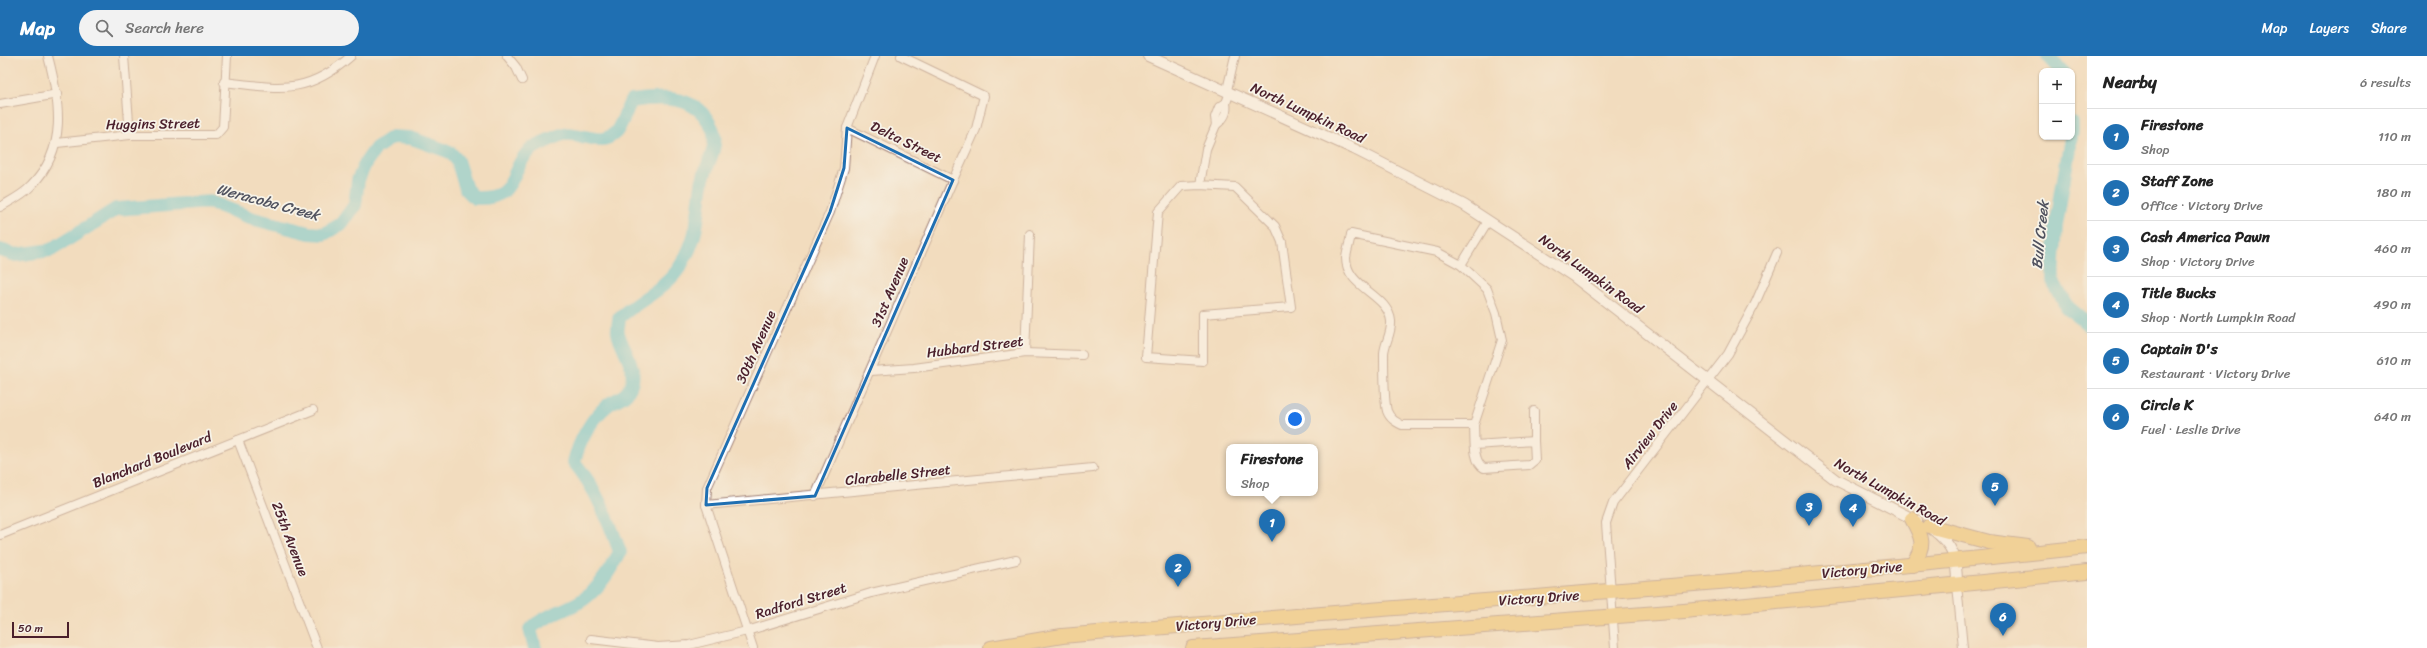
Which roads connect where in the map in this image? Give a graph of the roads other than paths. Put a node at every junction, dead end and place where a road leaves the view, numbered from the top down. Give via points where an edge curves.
1 (48, 56) edge
2 (124, 56) edge
3 (227, 56) edge
4 (351, 56) edge
5 (507, 56) edge
6 (875, 56) edge
7 (902, 56) edge
8 (1148, 56) edge
9 (1235, 56) edge
10 (522, 80) dead end
11 (224, 82) junction
12 (1228, 91) junction
13 (58, 94) junction
14 (0, 104) edge
15 (847, 128) junction
16 (130, 135) junction
17 (57, 143) junction
18 (952, 180) junction
19 (1200, 185) junction
20 (0, 207) edge
21 (1488, 221) junction
22 (1030, 234) dead end
23 (1777, 253) dead end
24 (1461, 265) junction
25 (1025, 353) junction
26 (1082, 355) dead end
27 (871, 371) junction
28 (1708, 382) junction
29 (313, 410) dead end
30 (1534, 411) dead end
31 (1474, 424) junction
32 (238, 440) junction
33 (1534, 441) junction
34 (1475, 445) junction
35 (1093, 468) dead end
36 (815, 496) junction
37 (706, 505) junction
38 (1912, 519) junction
39 (1929, 526) junction
40 (0, 535) edge
41 (2087, 547) edge
42 (2066, 549) junction
43 (1016, 560) dead end
44 (1957, 561) junction
45 (1912, 565) junction
46 (2087, 572) edge
47 (1957, 585) junction
48 (1611, 592) junction
49 (1613, 616) junction
50 (1217, 622) junction
51 (747, 630) junction
52 (591, 639) dead end
53 (1219, 646) edge
54 (318, 648) edge
55 (753, 648) edge
56 (991, 648) edge
57 (1193, 648) edge
58 (1615, 648) edge
59 (1963, 648) edge

1 - 13 street
2 - 16 street
3 - 11 street
4 - 11 street via 340,66 311,83 278,88
5 - 10 street
6 - 15 street, 30th Avenue
7 - 18 street, 31st Avenue via 984,96 976,129
8 - 12 street, North Lumpkin Road
9 - 12 street
11 - 16 street, Huggins Street via 223,127 216,135
12 - 19 street via 1226,103 1215,117 1216,125 1206,149
12 - 21 street, North Lumpkin Road via 1354,149 1464,205
13 - 14 street
13 - 17 street
15 - 18 street, Delta Street
15 - 37 street, 30th Avenue via 844,168 830,212 707,488
16 - 17 street, Huggins Street
17 - 20 street via 48,163 30,187
18 - 27 street, 31st Avenue
19 - 19 street via 1181,186 1158,212 1146,357 1203,361 1203,314 1291,307 1282,242 1275,226 1235,187
21 - 24 street
21 - 28 street, North Lumpkin Road via 1573,276
22 - 25 street
23 - 28 street, Airview Drive via 1745,323 1728,354
24 - 31 street via 1487,289 1502,340
24 - 31 street via 1437,252 1351,234 1346,258 1352,277 1387,310 1391,320 1384,352 1387,410 1390,416 1402,425
25 - 26 street, Hubbard Street
25 - 27 street, Hubbard Street via 914,368
27 - 36 street, 31st Avenue
28 - 38 street, North Lumpkin Road via 1836,480
28 - 48 street, Airview Drive via 1613,503 1606,523
29 - 32 street, Blanchard Boulevard
30 - 33 street
31 - 34 street
32 - 40 street, Blanchard Boulevard
32 - 54 street, 25th Avenue
33 - 34 street
33 - 34 street via 1536,460 1529,465 1484,468 1477,462
35 - 36 street, Clarabelle Street
36 - 37 street, Clarabelle Street
37 - 51 street, 30th Avenue
38 - 39 street, North Lumpkin Road
38 - 45 highway via 1923,543 1919,556
39 - 42 highway via 2011,546
39 - 44 street, North Lumpkin Road via 1943,537
41 - 42 highway, Victory Drive
42 - 44 highway, Victory Drive
43 - 51 street, Radford Street via 870,592
44 - 45 highway, Victory Drive
44 - 47 street
45 - 48 highway, Victory Drive
46 - 47 highway, Victory Drive
47 - 49 highway, Victory Drive
47 - 59 street
48 - 49 street, Airview Drive
48 - 50 highway, Victory Drive
49 - 53 highway, Victory Drive
49 - 58 street, Airview Drive
50 - 53 highway
50 - 56 highway, Victory Drive via 1062,636
51 - 52 street, Radford Street via 689,646 658,647
51 - 55 street, 30th Avenue
53 - 57 highway, Victory Drive

